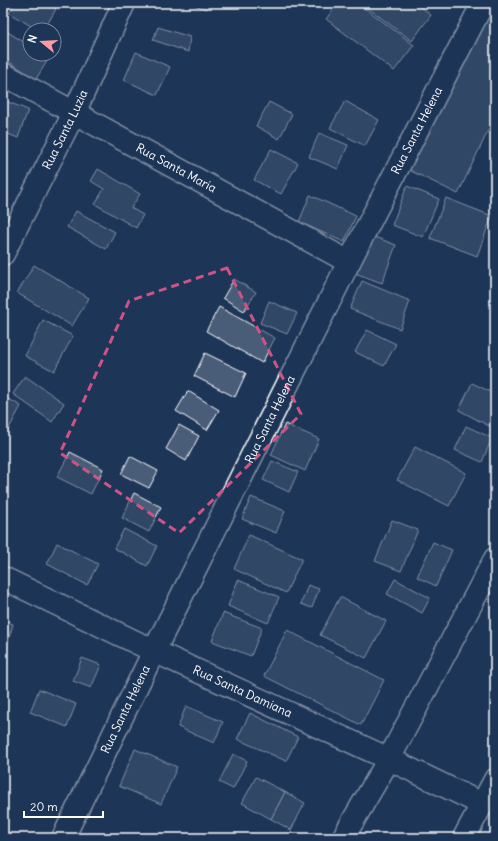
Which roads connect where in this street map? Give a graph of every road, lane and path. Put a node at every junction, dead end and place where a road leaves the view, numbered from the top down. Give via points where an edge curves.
1 (124, 3) edge
2 (483, 3) edge
3 (3, 74) edge
4 (74, 113) junction
5 (3, 254) edge
6 (349, 262) junction
7 (495, 559) edge
8 (3, 578) edge
9 (154, 651) junction
10 (389, 758) junction
11 (495, 780) edge
12 (482, 804) junction
13 (63, 838) edge
14 (343, 838) edge
15 (464, 838) edge

1 - 4 street, Rua Santa Luzia
2 - 6 street, Rua Santa Helena
3 - 4 street, Rua Santa Maria
4 - 5 street, Rua Santa Luzia
4 - 6 street, Rua Santa Maria
6 - 9 street, Rua Santa Helena
7 - 10 street
8 - 9 street, Rua Santa Damiana
9 - 10 street, Rua Santa Damiana
9 - 13 street, Rua Santa Helena
10 - 12 street, Rua Santa Damiana
10 - 14 street
11 - 12 street
12 - 15 street

